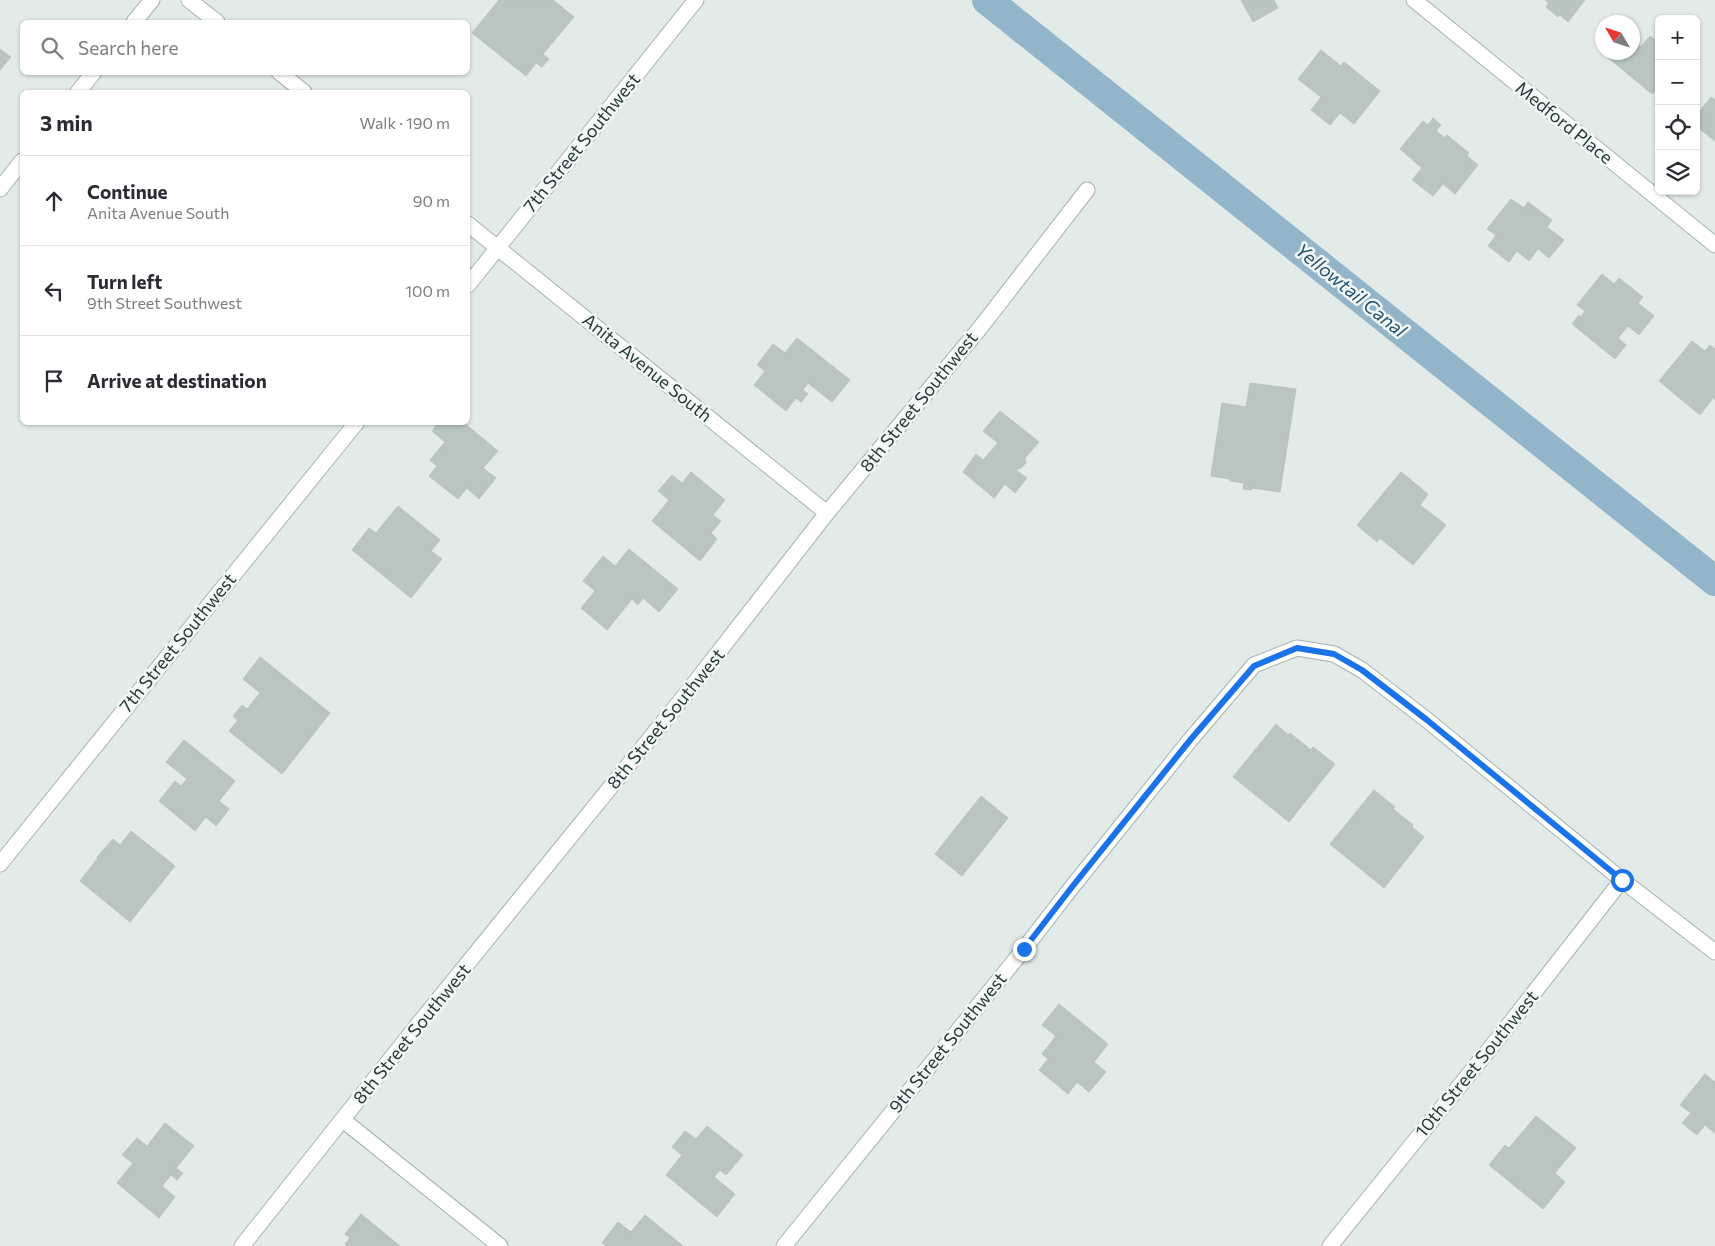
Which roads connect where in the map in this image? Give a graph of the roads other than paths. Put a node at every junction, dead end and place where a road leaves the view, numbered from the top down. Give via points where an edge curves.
1 (152, 0) edge
2 (189, 0) edge
3 (696, 0) edge
4 (1414, 0) edge
5 (136, 20) edge
6 (214, 20) edge
7 (92, 75) edge
8 (283, 75) edge
9 (80, 90) edge
10 (302, 90) edge
11 (20, 164) edge
12 (0, 189) edge
13 (1087, 190) dead end
14 (470, 226) edge
15 (1715, 245) edge
16 (498, 248) junction
17 (470, 283) edge
18 (355, 425) edge
19 (828, 513) junction
20 (0, 864) edge
21 (1622, 880) junction
22 (1715, 952) edge
23 (343, 1120) junction
24 (242, 1246) edge
25 (500, 1246) edge
26 (784, 1246) edge
27 (1330, 1246) edge

1 - 5 street
2 - 6 street
3 - 16 street, 7th Street Southwest
4 - 15 street, Medford Place
7 - 9 street
8 - 10 street
11 - 12 street
13 - 19 street, 8th Street Southwest via 980,328
14 - 16 street, Anita Avenue South
16 - 17 street, 7th Street Southwest
16 - 19 street, Anita Avenue South
18 - 20 street, 7th Street Southwest
19 - 23 street, 8th Street Southwest
21 - 22 street
21 - 26 street, 9th Street Southwest via 1362,670 1334,654 1297,648 1254,666
21 - 27 street, 10th Street Southwest
23 - 24 street, 8th Street Southwest
23 - 25 street

